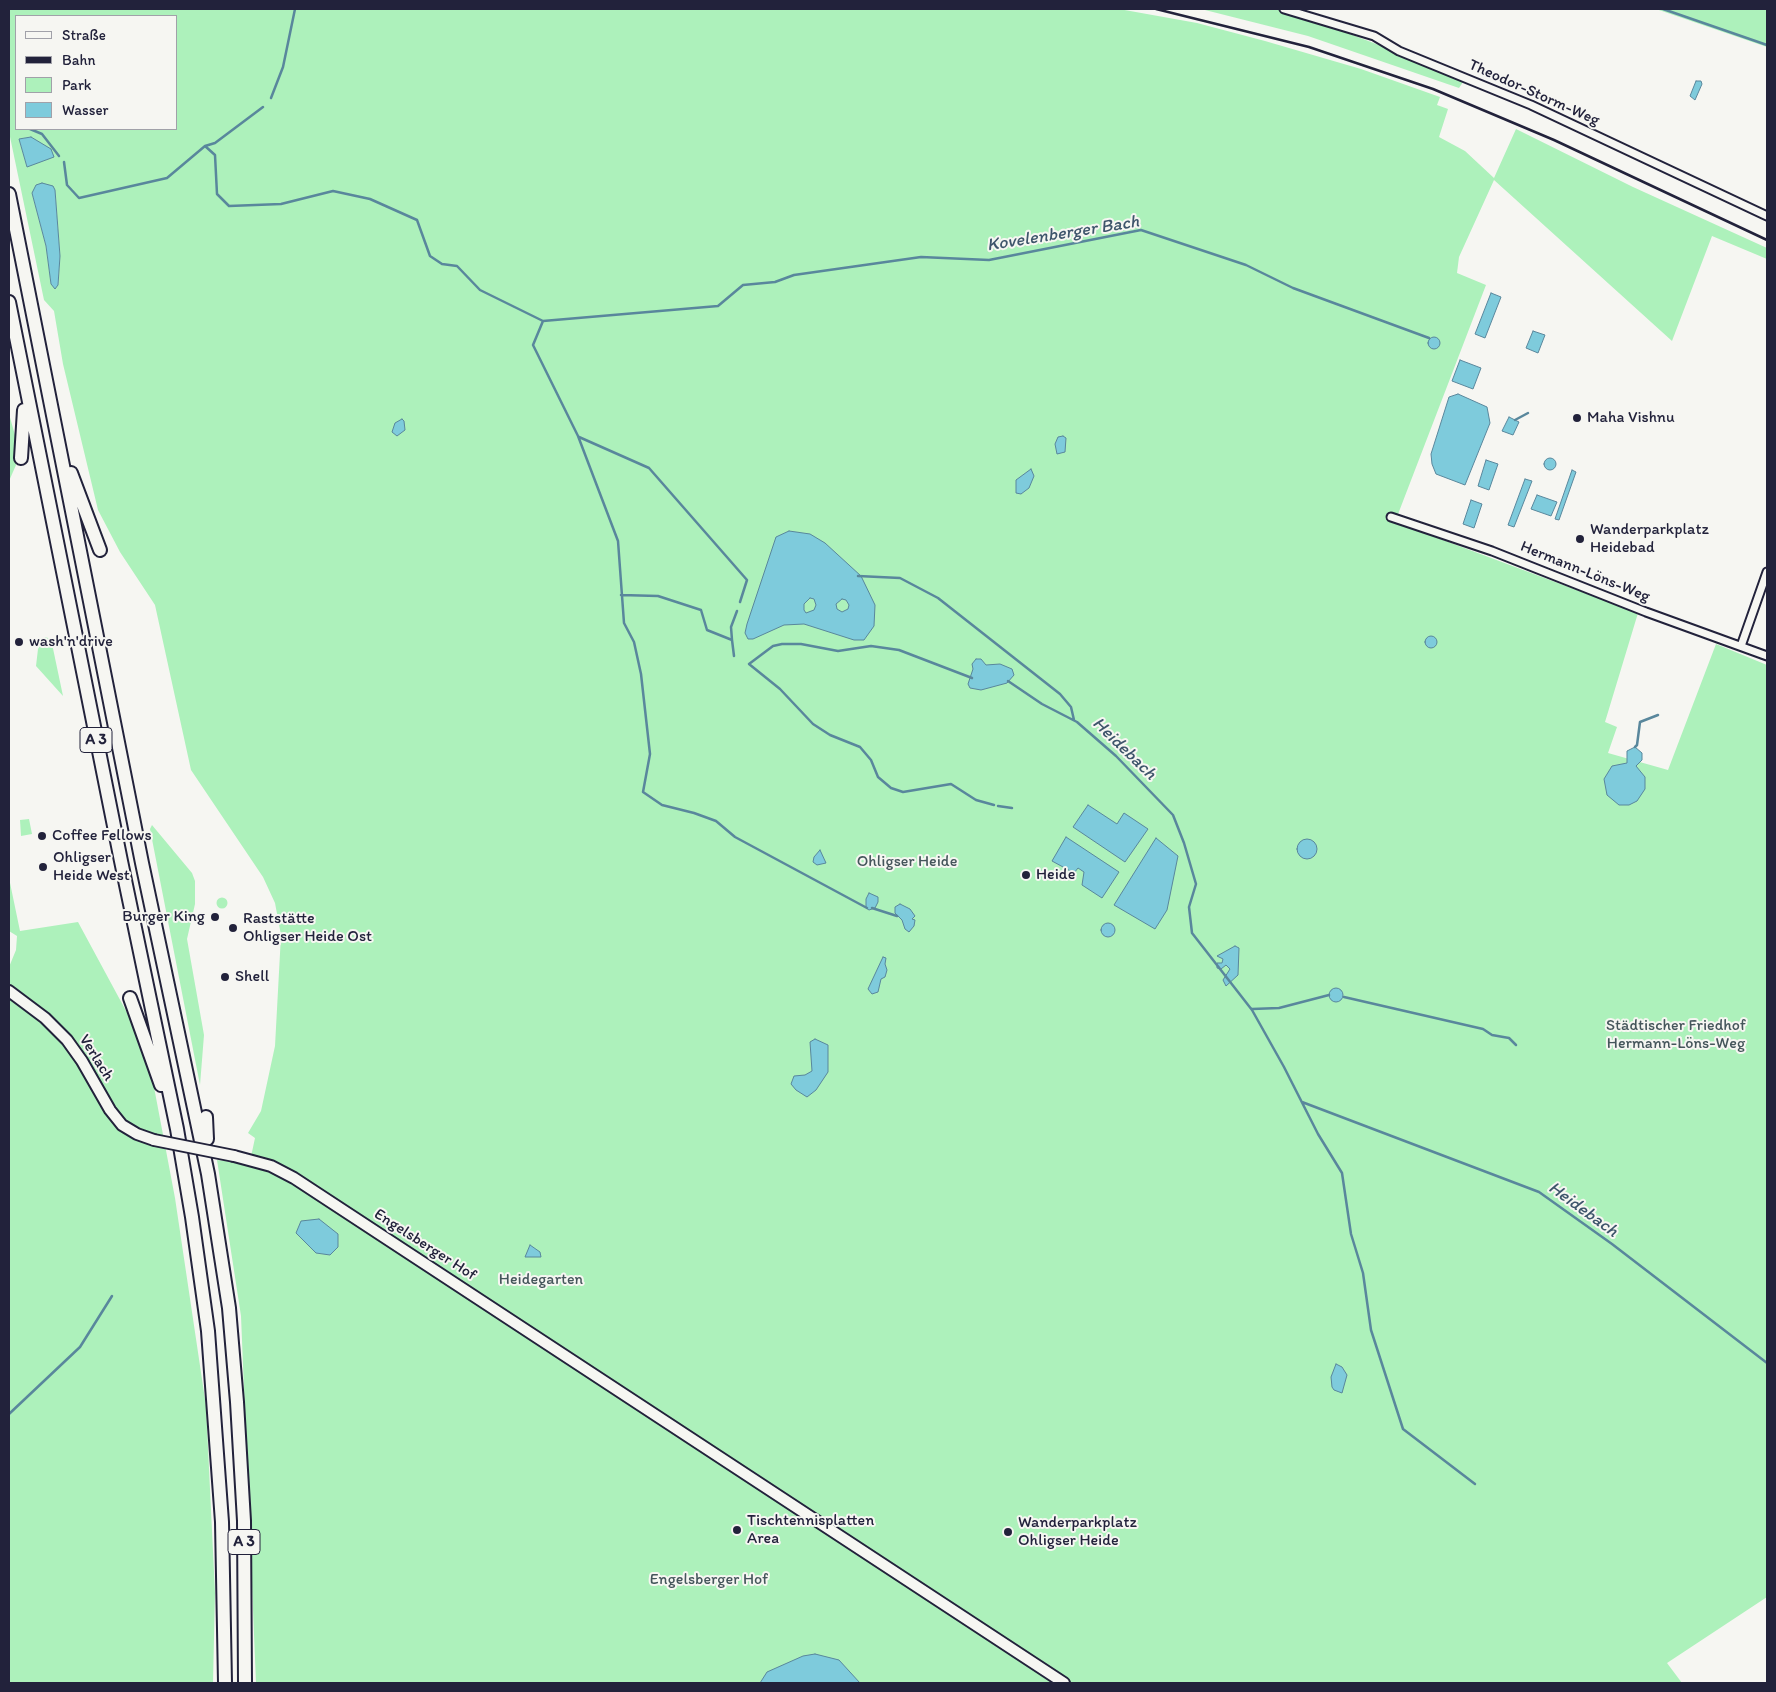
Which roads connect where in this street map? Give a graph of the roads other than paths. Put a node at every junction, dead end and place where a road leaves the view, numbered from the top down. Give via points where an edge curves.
1 (1284, 9) edge
2 (9, 194) edge
3 (1767, 216) edge
4 (9, 302) edge
5 (18, 350) junction
6 (58, 438) junction
7 (22, 458) dead end
8 (1391, 517) dead end
9 (100, 550) dead end
10 (1767, 572) edge
11 (1740, 646) junction
12 (1767, 656) edge
13 (9, 991) edge
14 (130, 998) dead end
15 (206, 1117) dead end
16 (177, 1129) junction
17 (237, 1156) joint
18 (208, 1174) junction
19 (225, 1683) edge
20 (245, 1683) edge
21 (1064, 1683) edge

1 - 3 street, Theodor-Storm-Weg via 1374,36 1399,51 1531,105
2 - 6 highway, A 3
4 - 5 highway, A 3
5 - 7 highway via 25,420
5 - 16 highway, A 3
6 - 9 highway
6 - 18 highway, A 3 via 142,864
8 - 11 street, Hermann-Löns-Weg via 1500,554
10 - 11 street
11 - 12 street, Hermann-Löns-Weg
13 - 17 street, Verlach, bridge via 45,1018 67,1040 122,1125 154,1140
14 - 16 highway
15 - 18 highway
16 - 19 highway, A 3 via 208,1331 222,1522
17 - 21 street, Engelsberger Hof via 271,1166 294,1178
18 - 20 highway, A 3 via 229,1308 237,1402 244,1520

